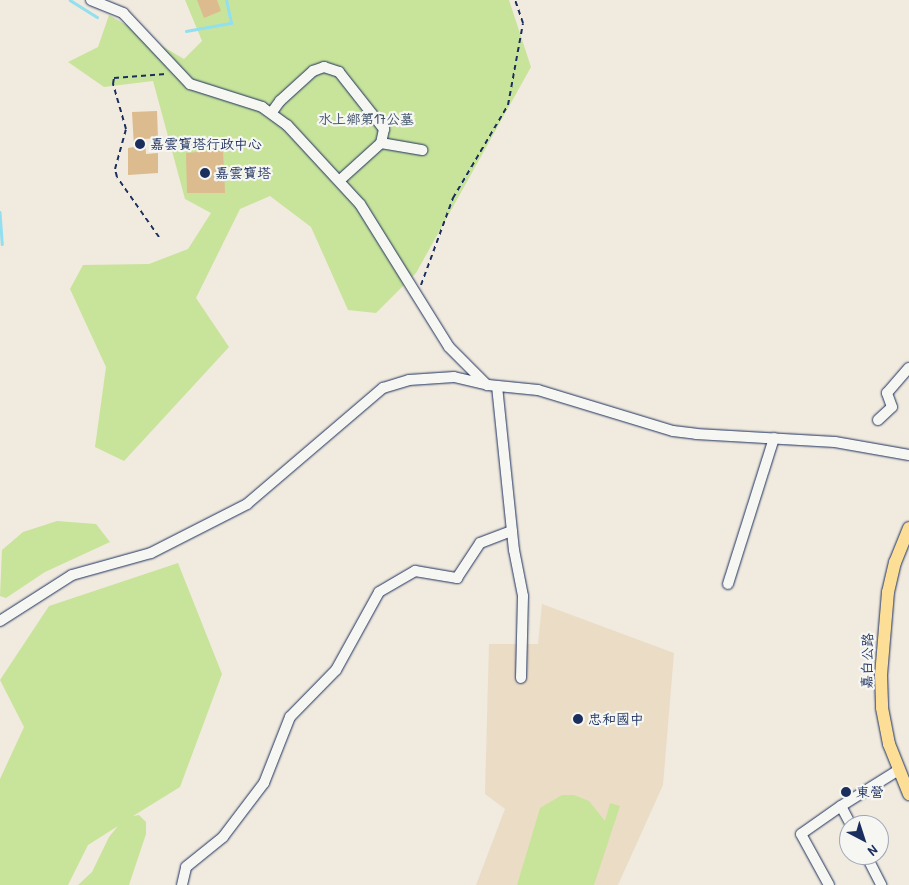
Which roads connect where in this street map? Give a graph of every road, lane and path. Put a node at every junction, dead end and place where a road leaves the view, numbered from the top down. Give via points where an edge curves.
1 (91, 0) edge
2 (515, 0) edge
3 (176, 73) junction
4 (272, 112) junction
5 (381, 143) junction
6 (422, 150) dead end
7 (340, 180) junction
8 (159, 237) dead end
9 (417, 294) junction
10 (909, 368) edge
11 (492, 386) junction
12 (878, 420) dead end
13 (774, 438) junction
14 (909, 455) edge
15 (909, 528) edge
16 (512, 531) junction
17 (728, 584) dead end
18 (0, 621) edge
19 (521, 678) dead end
20 (897, 770) junction
21 (909, 794) edge
22 (841, 806) junction
23 (845, 815) edge
24 (871, 865) edge
25 (182, 885) edge
26 (829, 885) edge
27 (881, 885) edge

1 - 3 street via 123,13
2 - 9 path via 523,23 508,105 453,198
3 - 4 street via 190,84
3 - 8 path via 114,78 112,84 126,129 117,177
4 - 5 street via 313,71 324,67 339,72 376,115 384,129
4 - 7 street
5 - 6 street
5 - 7 street
7 - 9 street via 360,204
9 - 11 street via 449,347
10 - 12 street via 887,393 892,407
11 - 13 street via 538,390 673,430
11 - 16 street
11 - 18 street via 454,377 409,380 382,388 247,504 151,553 72,575
13 - 14 street via 835,442
13 - 17 street
15 - 20 main road, 嘉白公路 via 895,562 888,592 882,648 882,708
16 - 19 street via 523,596
16 - 25 street via 480,543 457,578 416,571 379,592 336,670 290,717 264,783 223,837 186,867
20 - 21 main road, 嘉白公路
20 - 22 street
22 - 23 street
22 - 26 street via 801,834
24 - 27 street

